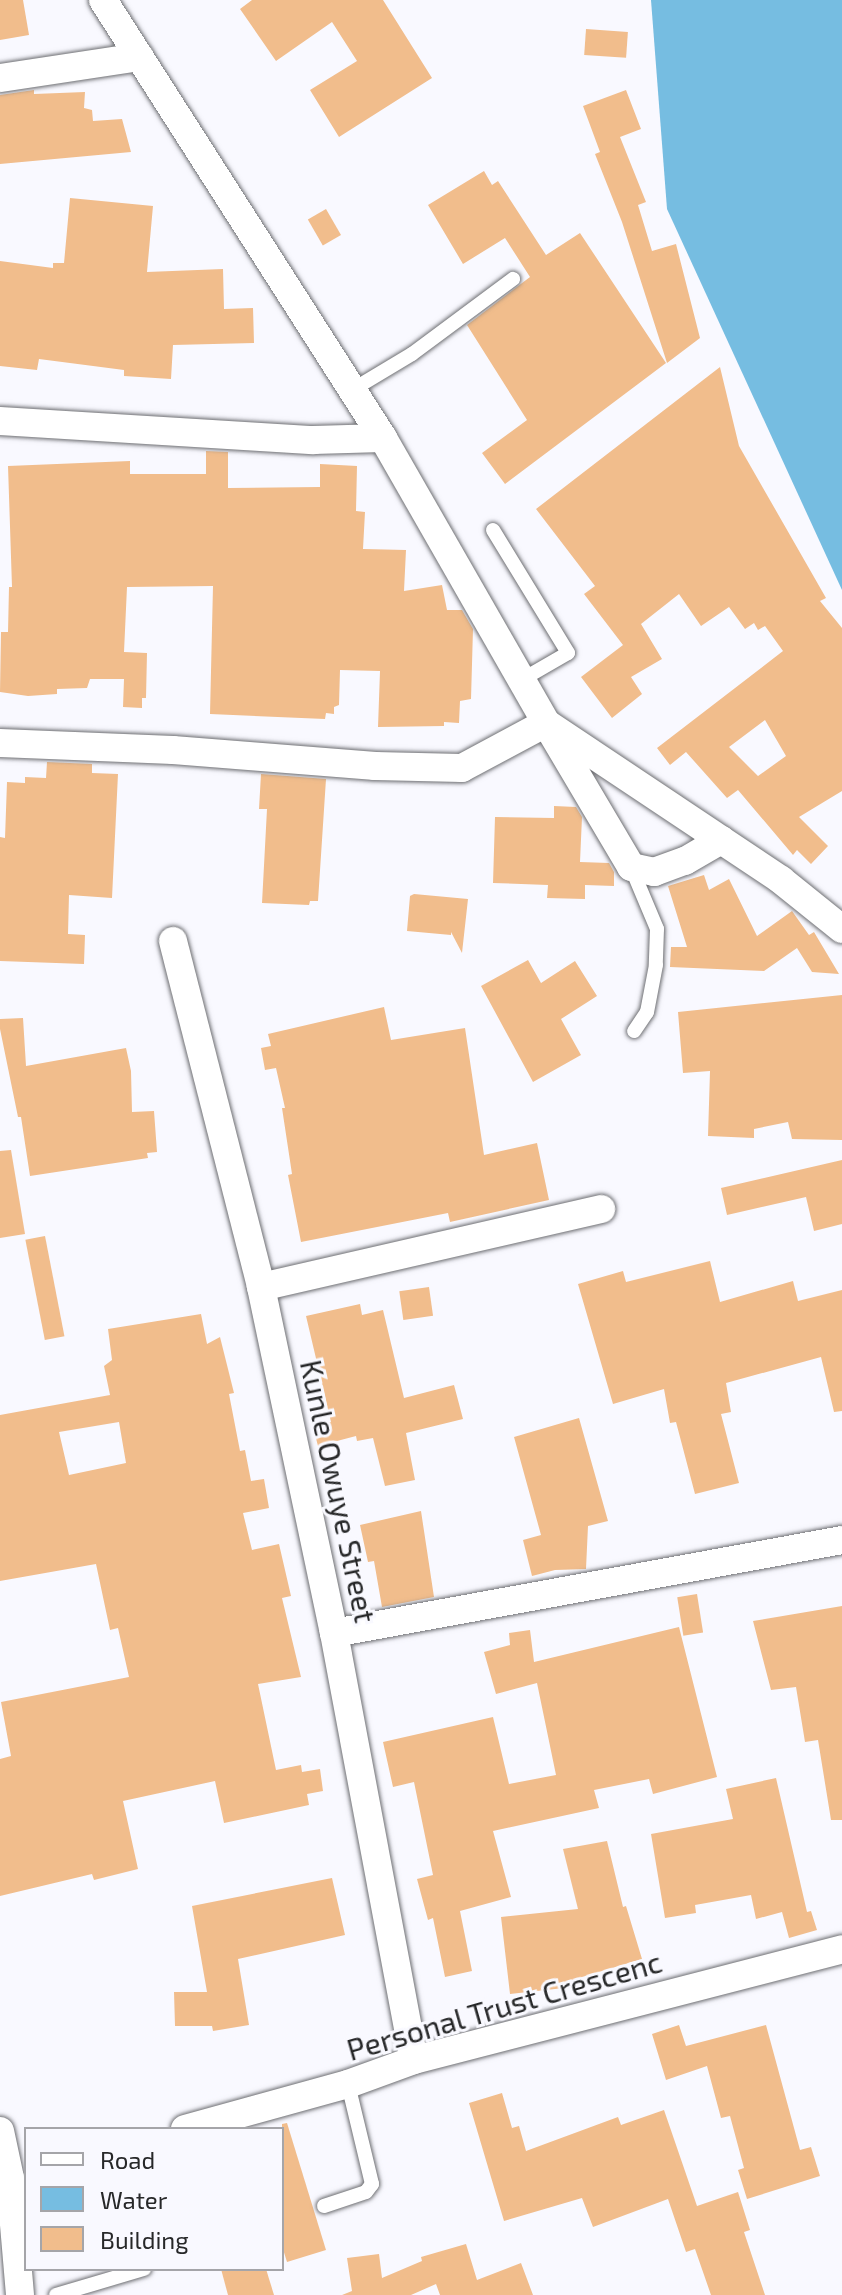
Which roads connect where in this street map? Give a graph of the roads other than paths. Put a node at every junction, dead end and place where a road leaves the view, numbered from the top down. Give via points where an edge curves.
1 (103, 0) edge
2 (139, 57) junction
3 (0, 78) edge
4 (513, 279) dead end
5 (352, 390) junction
6 (0, 421) edge
7 (383, 438) junction
8 (493, 530) dead end
9 (523, 679) junction
10 (546, 723) junction
11 (0, 743) edge
12 (721, 840) junction
13 (631, 867) junction
14 (842, 929) edge
15 (173, 941) dead end
16 (634, 1031) dead end
17 (601, 1209) dead end
18 (261, 1287) junction
19 (842, 1540) edge
20 (334, 1633) junction
21 (842, 1949) edge
22 (414, 2060) junction
23 (348, 2084) junction
24 (192, 2127) edge
25 (0, 2131) edge
26 (18, 2176) edge
27 (324, 2206) dead end
28 (137, 2271) edge
29 (20, 2295) edge
30 (56, 2295) edge

1 - 2 street
2 - 3 street
2 - 5 street
4 - 5 lane via 412,354
5 - 7 street
6 - 7 street via 313,440
7 - 9 street
8 - 9 lane via 568,653
9 - 10 street
10 - 11 street via 462,768
10 - 12 street
10 - 13 street
12 - 13 street via 654,872
12 - 14 street
13 - 16 lane via 657,929 647,1012
15 - 18 street, Kunle Owuye Street
17 - 18 street
18 - 20 street, Kunle Owuye Street
19 - 20 street
20 - 22 street, Kunle Owuye Street
21 - 22 street, Personal Trust Crescenc
22 - 23 street, Personal Trust Crescenc
23 - 24 street, Personal Trust Crescenc
23 - 27 lane via 372,2184 366,2192
25 - 26 street
26 - 29 street
28 - 30 lane

